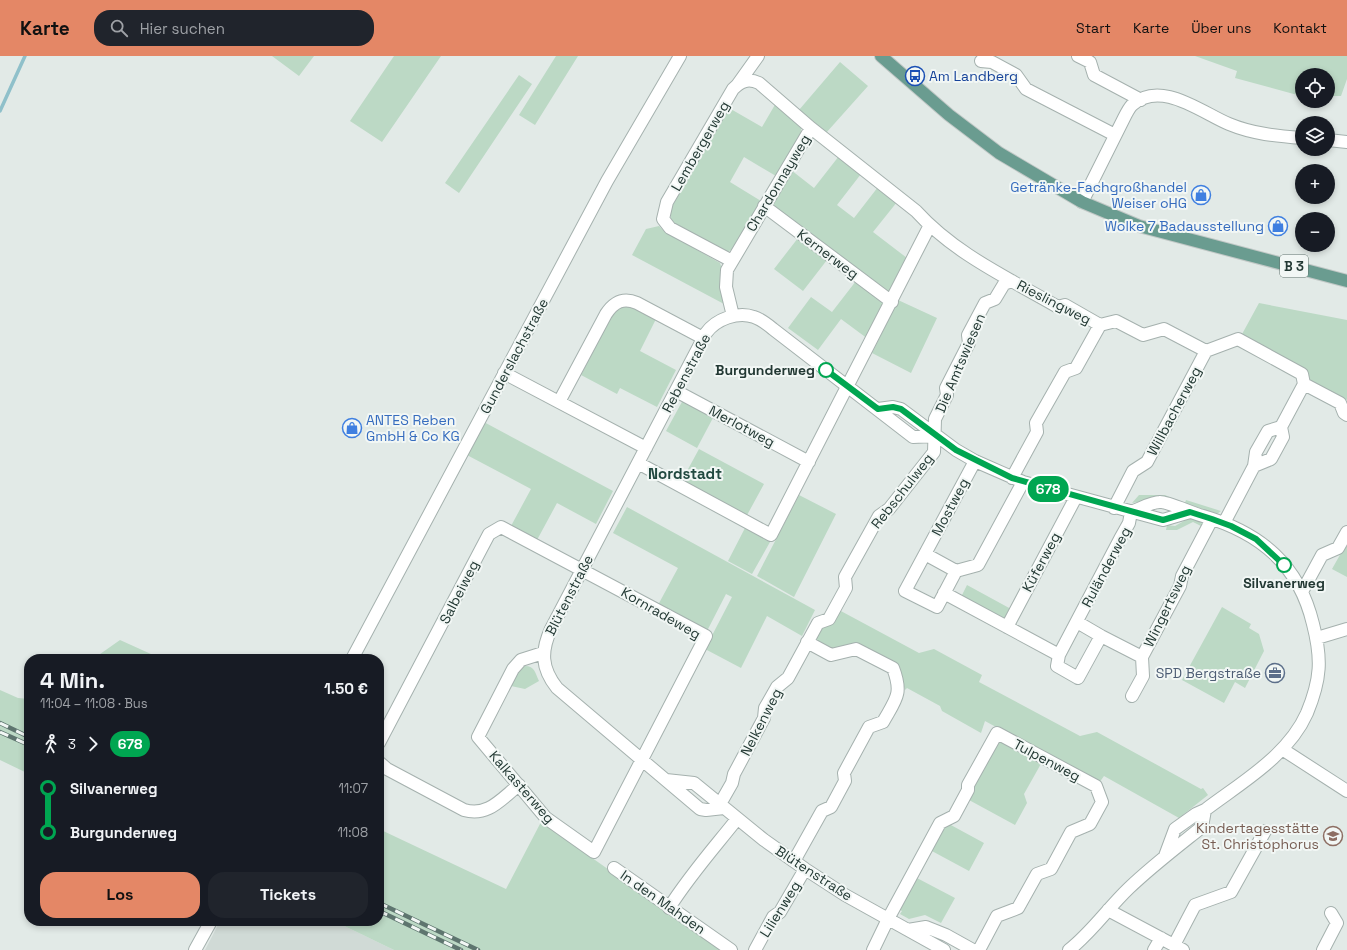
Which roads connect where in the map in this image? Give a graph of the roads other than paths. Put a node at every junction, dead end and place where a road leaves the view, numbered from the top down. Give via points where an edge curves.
1 (680, 56) edge
2 (758, 56) edge
3 (881, 56) edge
4 (1078, 56) edge
5 (981, 61) dead end
6 (738, 84) junction
7 (1141, 100) junction
8 (811, 128) junction
9 (1115, 135) junction
10 (1295, 137) edge
11 (1335, 141) edge
12 (1347, 142) edge
13 (1082, 202) junction
14 (764, 206) junction
15 (930, 225) junction
16 (732, 261) junction
17 (1012, 281) junction
18 (1347, 281) edge
19 (892, 302) junction
20 (733, 316) junction
21 (1100, 325) junction
22 (703, 338) junction
23 (1206, 350) junction
24 (504, 373) junction
25 (1304, 384) junction
26 (848, 387) junction
27 (676, 391) junction
28 (559, 402) junction
29 (1347, 415) edge
30 (1280, 427) junction
31 (934, 436) junction
32 (646, 448) junction
33 (975, 461) junction
34 (809, 462) junction
35 (638, 463) junction
36 (1254, 466) junction
37 (1012, 478) junction
38 (1024, 482) junction
39 (1076, 497) junction
40 (1114, 508) junction
41 (1131, 512) junction
42 (1190, 512) junction
43 (1218, 521) junction
44 (1347, 532) edge
45 (925, 554) junction
46 (582, 570) junction
47 (956, 571) junction
48 (1303, 590) junction
49 (944, 593) junction
50 (1077, 622) junction
51 (818, 623) joint
52 (1007, 626) junction
53 (1347, 629) edge
54 (1101, 636) junction
55 (1317, 638) junction
56 (807, 642) junction
57 (544, 653) junction
58 (355, 654) edge
59 (1060, 655) junction
60 (1142, 657) junction
61 (1132, 696) dead end
62 (384, 734) edge
63 (1282, 749) junction
64 (641, 758) junction
65 (384, 766) edge
66 (518, 785) junction
67 (1347, 791) edge
68 (722, 806) junction
69 (737, 819) junction
70 (1265, 831) dead end
71 (794, 861) junction
72 (614, 868) dead end
73 (805, 869) junction
74 (669, 908) junction
75 (1108, 910) junction
76 (1331, 913) dead end
77 (888, 919) junction
78 (208, 926) edge
79 (908, 930) junction
80 (1160, 938) junction
81 (1178, 948) edge
82 (973, 949) edge
83 (195, 950) edge
84 (731, 950) edge
85 (755, 950) edge
86 (873, 950) edge
87 (944, 950) edge
88 (955, 950) edge
89 (1069, 950) edge
90 (1154, 950) edge
91 (1323, 950) edge

1 - 24 street, Gunderslachstraße via 607,181
2 - 6 street
3 - 13 main road, B 3 via 949,115 999,153
4 - 7 street via 1090,62 1094,75
5 - 9 street via 992,62 1016,75 1026,89
6 - 8 street via 752,80 759,83
6 - 16 street, Lembergerweg via 671,195 663,213 663,219 670,228
7 - 9 street via 1132,105
7 - 10 street via 1163,96 1181,101 1230,124 1263,134
8 - 14 street, Chardonnayweg
8 - 15 street, Chardonnayweg via 916,211
9 - 13 street
11 - 12 street
13 - 18 main road, B 3 via 1139,226
14 - 16 street, Chardonnayweg
14 - 19 street, Kernerweg
15 - 17 street, Rieslingweg via 966,254
15 - 19 street
16 - 20 street, Chardonnayweg via 726,279
17 - 21 street, Rieslingweg via 1058,307 1065,305
17 - 31 street, Die Amtswiesen via 1004,284 995,299 986,303 968,335 969,343 946,388 947,395 935,419
19 - 26 street
20 - 22 street, Rebenstraße via 718,321
20 - 26 street, Rebenstraße via 745,315 763,321
21 - 23 street, Rieslingweg via 1116,321 1142,335 1164,329
21 - 37 street via 1076,368 1065,372 1036,423 1036,432
22 - 27 street, Rebenstraße
22 - 28 street via 637,303 621,300 606,314
23 - 25 street via 1238,339 1302,374
23 - 40 street, Willbacherweg via 1147,462 1133,471
24 - 28 street
24 - 58 street, Gunderslachstraße
25 - 29 street via 1340,403
25 - 30 street
26 - 31 street, Rebenstraße via 878,409 901,409
26 - 34 street
27 - 32 street, Rebenstraße
27 - 34 street, Merlotweg
28 - 32 street
30 - 36 street, Wingertsweg via 1268,431 1256,452
30 - 36 street via 1283,437 1271,458
31 - 33 street, Rebenstraße
31 - 51 street, Rebschulweg via 934,452 889,510 879,516 845,578 846,588 829,619
32 - 35 street, Rebenstraße
33 - 37 street, Rebenstraße
33 - 45 street, Mostweg
34 - 35 street via 771,535
35 - 46 street, Blütenstraße
36 - 43 street, Wingertsweg
37 - 38 street, Rebenstraße
38 - 39 street, Rebenstraße
38 - 47 street via 978,565
39 - 40 street, Rebenstraße
39 - 52 street, Küferweg
40 - 41 street, Rebenstraße
41 - 42 street, Rebenstraße via 1163,520
41 - 42 street via 1161,501
41 - 50 street, Ruländerweg via 1129,523
42 - 43 street
43 - 48 street via 1267,547
43 - 60 street, Wingertsweg via 1182,576 1180,586
44 - 48 street via 1338,548 1322,555
45 - 47 street
45 - 49 street, Mostweg via 905,591 937,607
46 - 57 street, Blütenstraße via 551,628
46 - 62 street, Salbeiweg via 501,527 489,534
46 - 64 street, Kornradeweg via 706,636
47 - 49 street
48 - 55 street
49 - 52 street
50 - 54 street, Ruländerweg
50 - 59 street, Ruländerweg
51 - 56 street, Nelkenweg
52 - 59 street
53 - 55 street
54 - 59 street via 1078,678 1057,666
54 - 60 street, Ruländerweg
55 - 63 street via 1320,668 1316,686 1298,731
56 - 68 street, Nelkenweg via 788,678 777,687 766,708 764,718 734,774
56 - 71 street via 831,655 856,649 893,668 899,692 883,722 869,728 844,773 845,781 831,807 822,811
57 - 64 street, Blütenstraße via 546,671 557,688
57 - 66 street, Kalkasterweg via 521,660 513,669 478,737
60 - 61 street, Wingertsweg via 1143,676
63 - 67 street
63 - 75 street via 1205,810 1175,829 1165,856
64 - 66 street, Kalkasterweg via 594,852 546,818
64 - 68 street, Blütenstraße via 666,780 694,783
65 - 66 street via 464,810 475,813 487,810
68 - 69 street, Blütenstraße
69 - 71 street, Blütenstraße
69 - 74 street via 688,879
70 - 81 street via 1231,892 1195,905
71 - 73 street, Blütenstraße
72 - 74 street, In den Mahden
73 - 77 street, Blütenstraße
73 - 85 street, Lilienweg via 780,912 773,917
74 - 84 street, In den Mahden
75 - 80 street
75 - 89 street via 1083,939
76 - 91 street via 1337,923
77 - 79 street, Blütenstraße
77 - 82 street, Tulpenweg via 940,823 954,816 997,733 1096,786 1102,802 1090,824 1071,832 1051,869 1037,874 1018,908 997,916
77 - 86 street
78 - 83 street
79 - 82 street via 926,927
79 - 87 street, Blütenstraße
80 - 81 street
80 - 90 street
82 - 88 street

